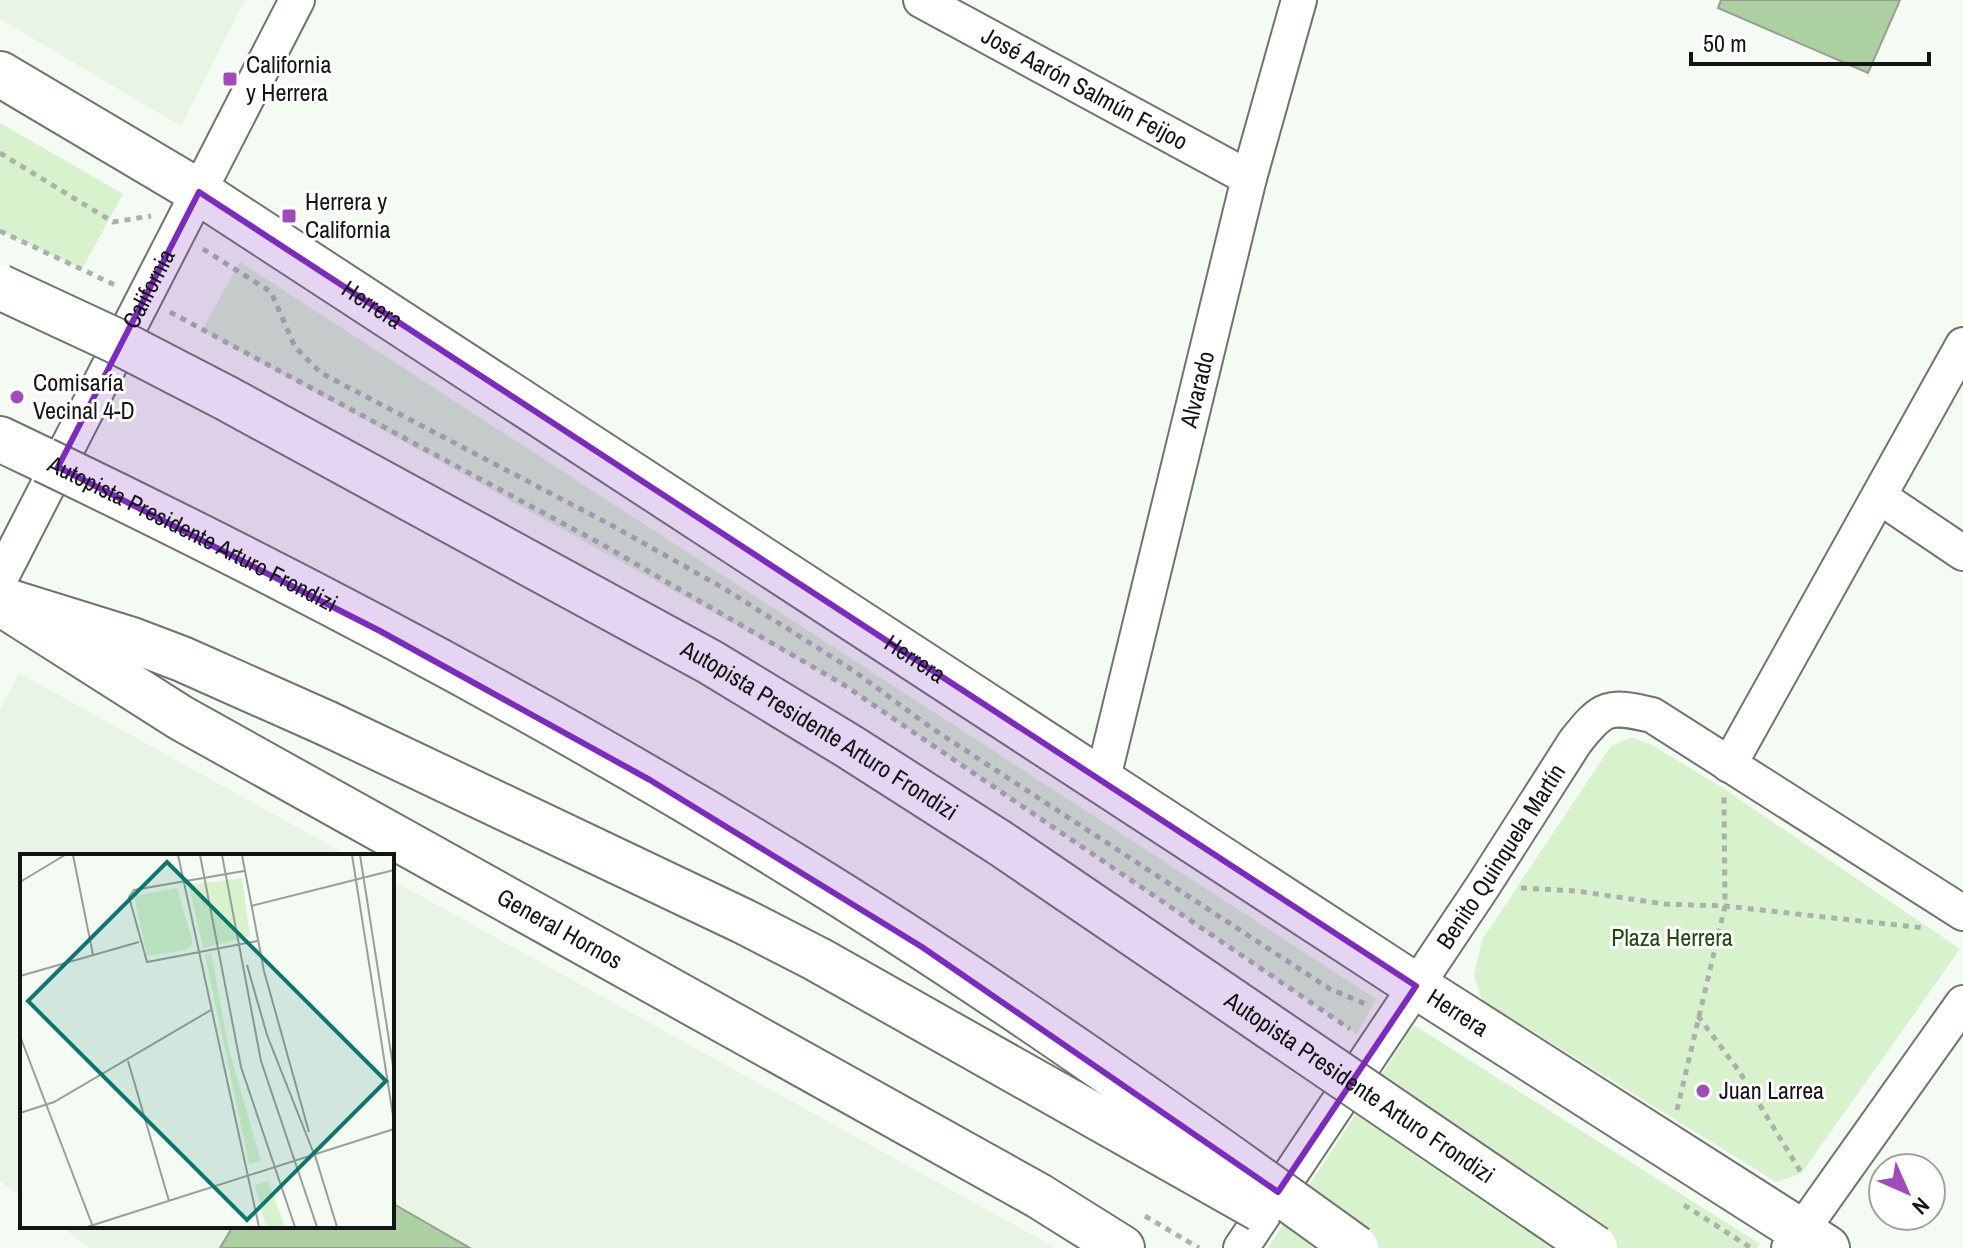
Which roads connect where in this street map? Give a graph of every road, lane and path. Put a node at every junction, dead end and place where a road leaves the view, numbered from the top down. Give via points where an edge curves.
1 (297, 0) edge
2 (921, 0) edge
3 (1299, 0) edge
4 (0, 74) edge
5 (0, 153) edge
6 (1249, 178) junction
7 (199, 192) junction
8 (0, 231) edge
9 (178, 233) junction
10 (0, 287) edge
11 (145, 298) junction
12 (1963, 345) edge
13 (0, 439) edge
14 (1880, 497) junction
15 (1963, 553) edge
16 (0, 579) edge
17 (0, 601) edge
18 (1729, 765) junction
19 (1102, 782) junction
20 (1483, 886) junction
21 (1725, 906) junction
22 (1957, 909) edge
23 (1405, 1003) junction
24 (1963, 1003) edge
25 (1698, 1015) junction
26 (1670, 1146) junction
27 (1829, 1189) junction
28 (1671, 1197) dead end
29 (1805, 1242) edge
30 (1122, 1248) edge
31 (1241, 1248) edge
32 (1328, 1248) edge
33 (1356, 1248) edge
34 (1595, 1248) edge
35 (1751, 1248) edge

1 - 7 street, California
2 - 6 street, José Aarón Salmún Feijoo
3 - 6 street, Alvarado
4 - 7 main road, Herrera
5 - 9 path via 113,222 151,216
6 - 19 street, Alvarado
7 - 9 street, California
7 - 19 main road, Herrera
8 - 11 path
9 - 11 street, California
9 - 23 path via 271,292 295,347 321,373 725,589 1330,989
10 - 34 main road, Autopista Presidente Arturo Frondizi, bridge via 212,390 710,662 1000,843
11 - 16 street, California
12 - 14 street
13 - 33 main road, Autopista Presidente Arturo Frondizi, bridge via 510,700 783,859 1129,1087
14 - 15 street
14 - 18 street
17 - 30 main road, General Hornos via 181,718 1025,1188
17 - 32 main road, bridge via 182,659 743,921
18 - 20 street, Benito Quinquela Martín via 1652,715 1621,708 1604,711 1575,742
18 - 21 path via 1723,788
18 - 22 street
19 - 23 main road, Herrera
20 - 21 path
20 - 23 street, Benito Quinquela Martín
21 - 22 path via 1930,929
21 - 25 path
23 - 26 main road, Herrera
23 - 31 street, Benito Quinquela Martín
24 - 27 street
25 - 26 path
25 - 27 path via 1801,1174
26 - 29 main road, Herrera
27 - 29 street
28 - 35 path

